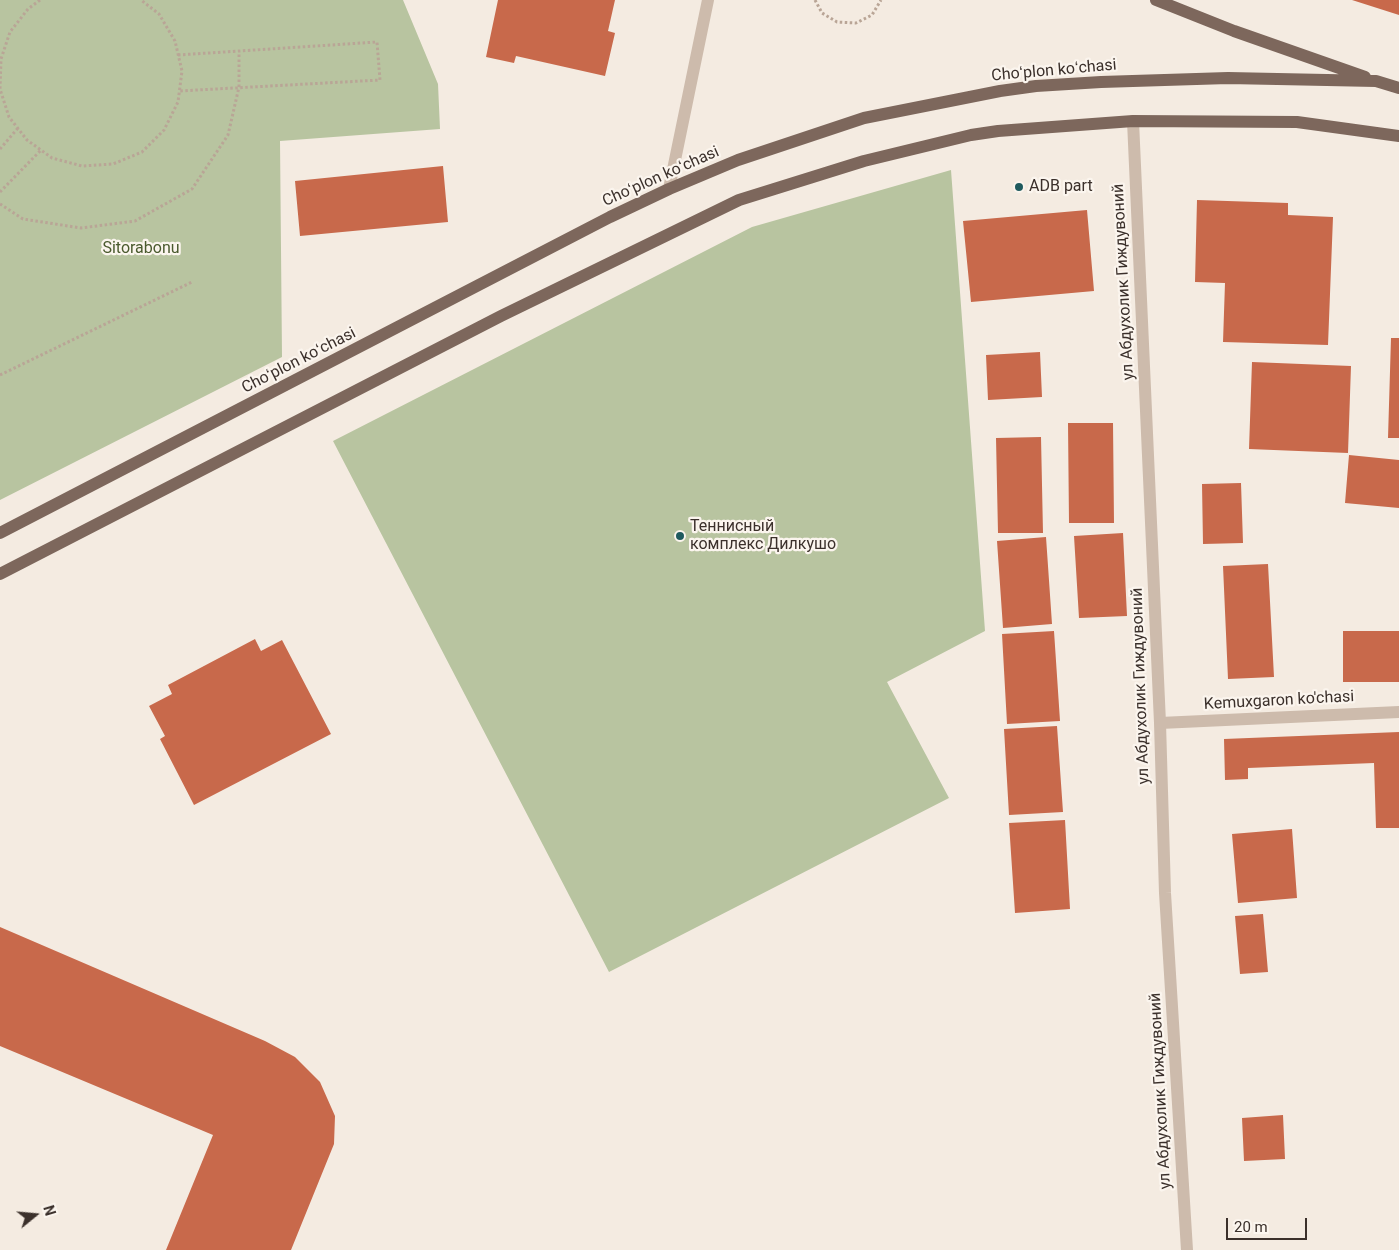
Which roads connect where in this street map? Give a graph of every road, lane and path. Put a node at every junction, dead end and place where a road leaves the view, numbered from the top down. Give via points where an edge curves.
1 (40, 0) edge
2 (141, 0) edge
3 (708, 0) edge
4 (815, 0) edge
5 (881, 0) edge
6 (1156, 0) edge
7 (5, 48) junction
8 (0, 49) edge
9 (239, 52) junction
10 (178, 55) junction
11 (1376, 81) junction
12 (239, 87) junction
13 (1399, 88) edge
14 (180, 90) junction
15 (1132, 121) junction
16 (18, 128) junction
17 (1399, 136) edge
18 (0, 149) edge
19 (40, 150) junction
20 (669, 190) junction
21 (0, 192) edge
22 (0, 204) edge
23 (192, 282) dead end
24 (0, 376) edge
25 (0, 533) edge
26 (0, 574) edge
27 (1399, 712) edge
28 (1160, 723) junction
29 (1187, 1250) edge

1 - 7 path via 28,9 10,32
2 - 10 path via 158,14 175,41
3 - 20 street
4 - 5 path via 822,13 838,22 856,23 872,15
6 - 11 main road
7 - 8 path
7 - 16 path via 1,59 0,89 9,116
9 - 10 path
9 - 12 path
9 - 12 path via 377,42 380,80
10 - 14 path via 182,71
11 - 13 main road, Choʻplon koʻchasi
11 - 20 main road, Choʻplon koʻchasi via 1131,80 1000,91 864,118 738,160
12 - 14 path
12 - 22 path via 228,135 192,189 135,221 80,228 23,218
14 - 19 path via 178,102 164,130 142,152 113,164 82,166 52,158
15 - 17 main road via 1297,122
15 - 26 main road via 971,135 864,161 740,200 501,316
15 - 28 street, ул Абдухолик Гиждувоний
16 - 18 path
16 - 19 path
19 - 21 path
20 - 25 main road, Choʻplon koʻchasi
23 - 24 path
27 - 28 street, Kemuxgaron ko'chasi
28 - 29 street, ул Абдухолик Гиждувоний via 1165,893

